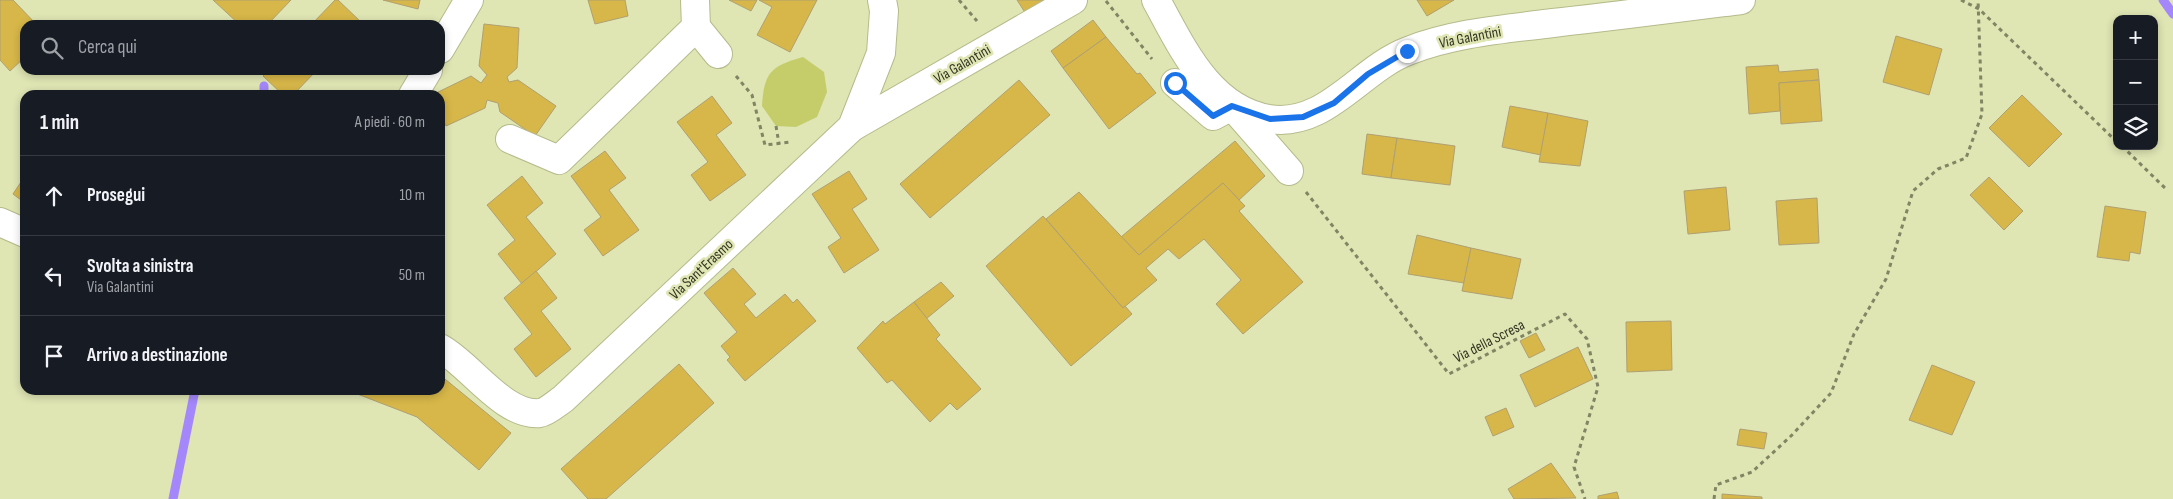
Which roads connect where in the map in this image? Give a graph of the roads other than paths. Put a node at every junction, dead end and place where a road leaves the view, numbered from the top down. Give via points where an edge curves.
1 (470, 0) edge
2 (1072, 0) edge
3 (1156, 0) edge
4 (1741, 0) edge
5 (888, 4) edge
6 (696, 13) edge
7 (445, 41) edge
8 (718, 54) road end
9 (425, 75) edge
10 (1175, 83) road end
11 (416, 90) edge
12 (1232, 106) junction
13 (852, 127) junction
14 (510, 139) dead end
15 (1289, 170) road end
16 (0, 222) edge
17 (20, 231) edge
18 (445, 350) edge

1 - 7 street
2 - 13 street, Via Galantini
3 - 12 street, Via Galantini via 1196,71
4 - 12 street, Via Galantini via 1476,33 1407,51 1368,74 1334,103 1303,117 1270,119
5 - 13 street, Via Sant'Erasmo via 881,53
6 - 8 street
6 - 14 street via 559,160
9 - 11 street
10 - 12 street via 1213,116
12 - 15 street
13 - 18 street, Via Sant'Erasmo via 563,399 541,413 509,406
16 - 17 street

